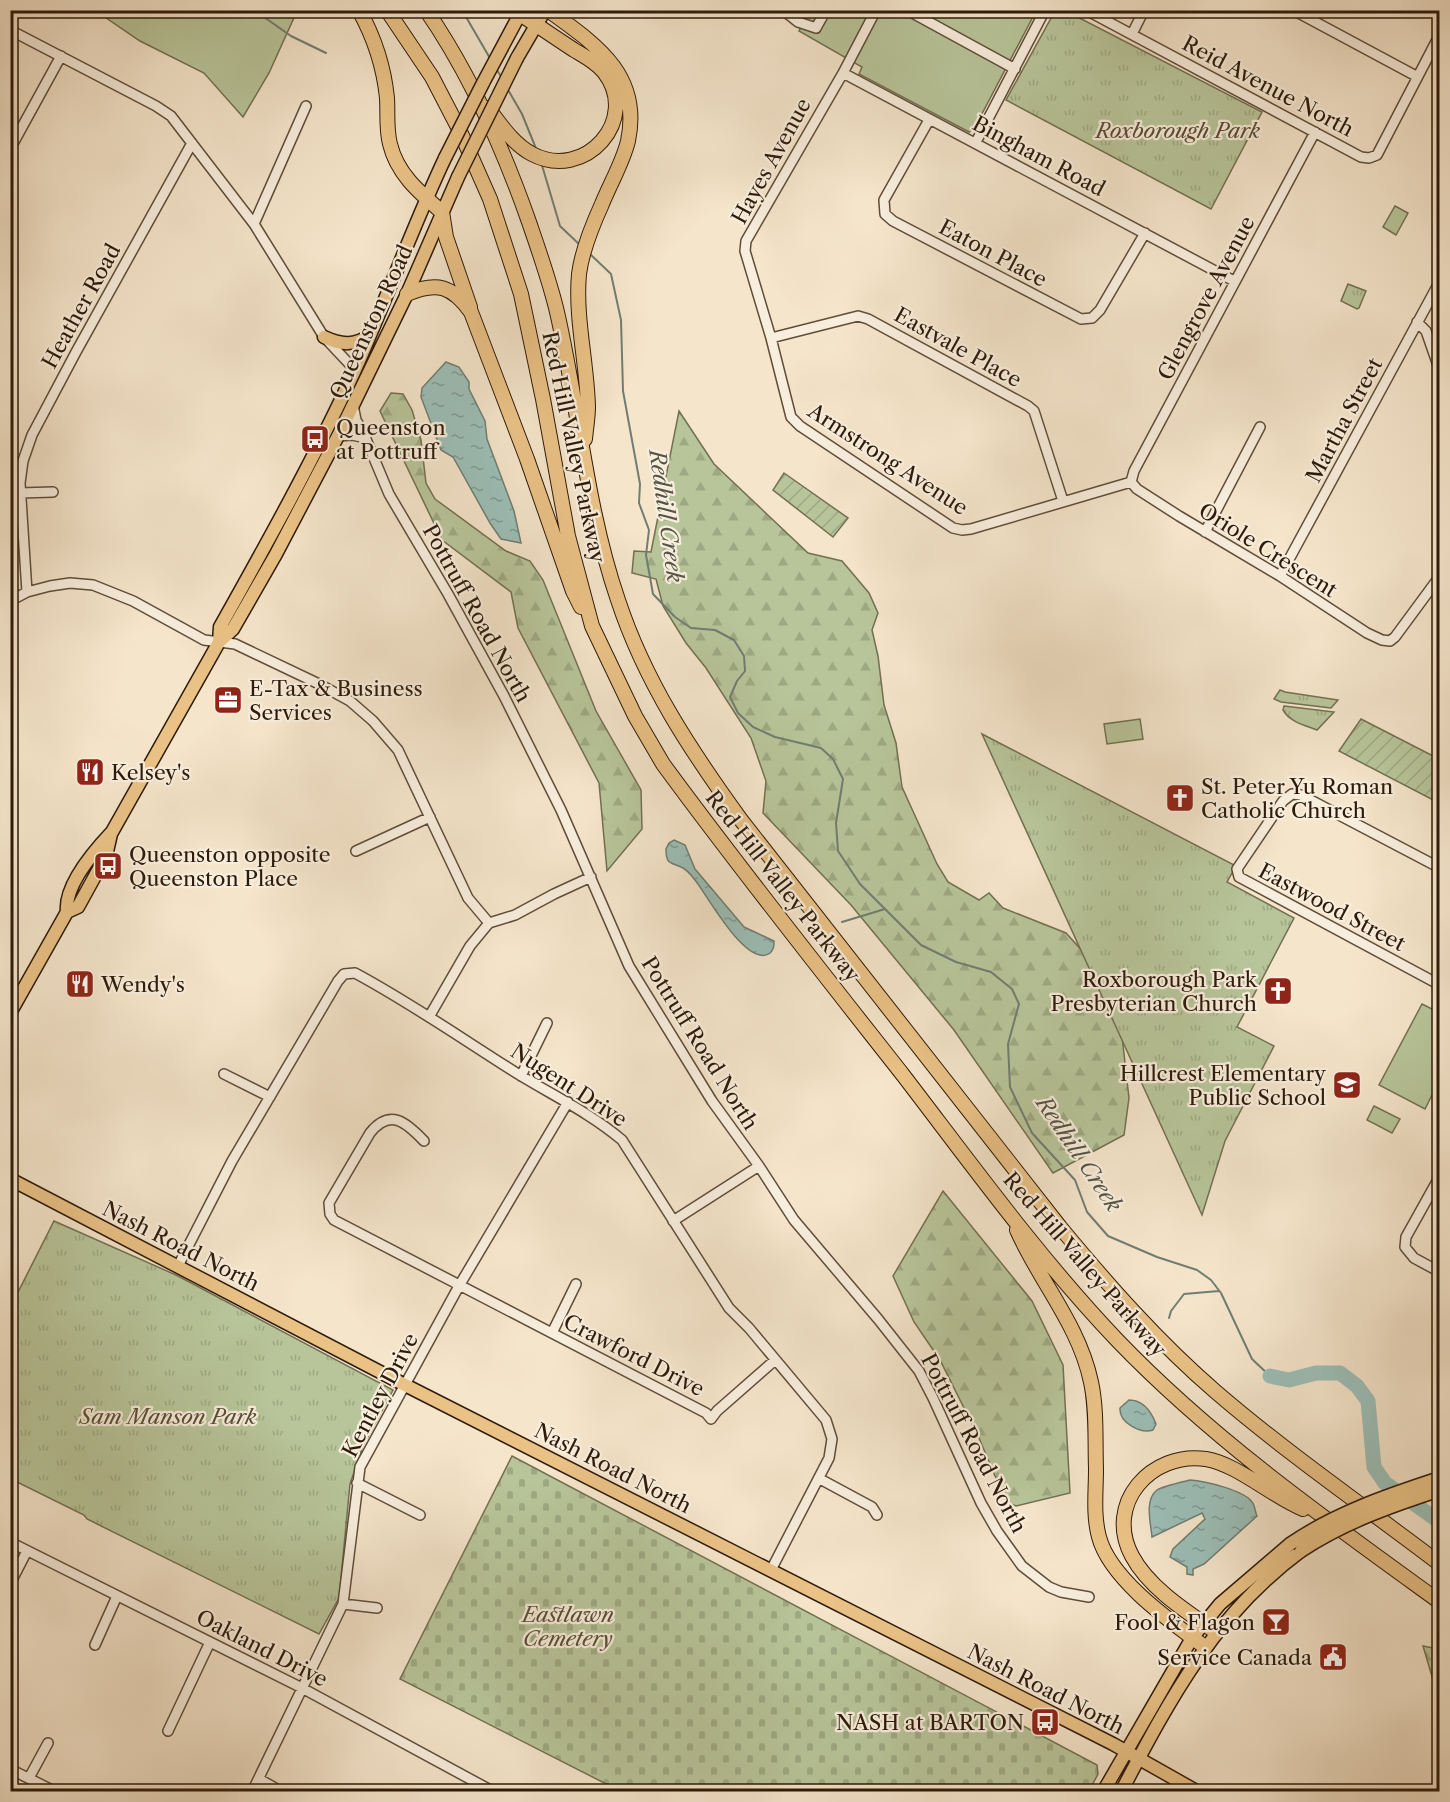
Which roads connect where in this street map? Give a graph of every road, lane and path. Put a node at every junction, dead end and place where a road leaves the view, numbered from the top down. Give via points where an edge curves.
1 (359, 10) edge
2 (387, 10) edge
3 (426, 10) edge
4 (547, 10) edge
5 (783, 10) edge
6 (826, 10) edge
7 (876, 10) edge
8 (908, 10) edge
9 (1045, 10) edge
10 (1086, 10) edge
11 (1144, 10) edge
12 (1293, 10) edge
13 (521, 12) edge
14 (537, 24) junction
15 (10, 30) edge
16 (1132, 34) junction
17 (1440, 34) edge
18 (61, 56) junction
19 (1015, 69) junction
20 (843, 73) junction
21 (1416, 76) junction
22 (474, 90) junction
23 (306, 106) dead end
24 (929, 120) junction
25 (1315, 132) junction
26 (976, 142) junction
27 (192, 143) junction
28 (10, 149) edge
29 (426, 198) junction
30 (442, 212) junction
31 (254, 224) junction
32 (1145, 233) junction
33 (745, 251) joint
34 (1234, 281) junction
35 (1440, 281) edge
36 (407, 294) junction
37 (471, 312) junction
38 (1417, 322) junction
39 (370, 335) junction
40 (324, 337) junction
41 (771, 338) junction
42 (355, 370) junction
43 (1440, 371) edge
44 (354, 405) junction
45 (1260, 427) dead end
46 (338, 436) junction
47 (366, 438) junction
48 (584, 456) junction
49 (10, 478) edge
50 (1131, 482) junction
51 (20, 488) junction
52 (53, 492) dead end
53 (1063, 501) junction
54 (1205, 532) junction
55 (1280, 576) junction
56 (1440, 576) edge
57 (27, 592) junction
58 (10, 601) edge
59 (592, 626) junction
60 (219, 642) junction
61 (430, 817) junction
62 (356, 851) dead end
63 (1440, 868) edge
64 (591, 877) junction
65 (489, 923) junction
66 (1440, 985) edge
67 (10, 1013) edge
68 (429, 1017) junction
69 (547, 1023) dead end
70 (225, 1074) dead end
71 (521, 1076) junction
72 (270, 1097) junction
73 (568, 1102) junction
74 (424, 1141) dead end
75 (759, 1166) junction
76 (1440, 1176) edge
77 (10, 1179) edge
78 (1011, 1215) junction
79 (673, 1221) junction
80 (178, 1266) junction
81 (1440, 1272) edge
82 (576, 1284) dead end
83 (459, 1286) junction
84 (552, 1333) junction
85 (775, 1360) junction
86 (405, 1385) junction
87 (1440, 1478) edge
88 (820, 1479) junction
89 (357, 1483) junction
90 (1440, 1490) edge
91 (420, 1515) dead end
92 (877, 1515) dead end
93 (1322, 1516) junction
94 (1410, 1541) junction
95 (10, 1542) edge
96 (1295, 1548) junction
97 (27, 1551) junction
98 (1440, 1554) edge
99 (1440, 1564) edge
100 (771, 1570) junction
101 (10, 1584) edge
102 (117, 1596) junction
103 (1089, 1598) dead end
104 (1440, 1602) edge
105 (343, 1605) junction
106 (377, 1608) dead end
107 (1203, 1623) junction
108 (1216, 1632) junction
109 (1192, 1638) junction
110 (210, 1642) junction
111 (95, 1645) dead end
112 (1205, 1647) junction
113 (302, 1688) junction
114 (168, 1731) dead end
115 (48, 1743) dead end
116 (1125, 1751) junction
117 (1138, 1758) junction
118 (10, 1769) edge
119 (29, 1778) junction
120 (259, 1779) junction
121 (56, 1791) edge
122 (252, 1791) edge
123 (282, 1791) edge
124 (494, 1791) edge
125 (1103, 1791) edge
126 (1121, 1791) edge
127 (1198, 1791) edge

1 - 29 highway via 380,61 390,144 405,176
2 - 59 highway, Red Hill Valley Parkway via 432,77 459,129 507,245 521,294 568,536
3 - 22 highway, Red Hill Valley Parkway
4 - 14 main road, Queenston Road
4 - 48 highway via 590,40 611,62 625,84 630,105 628,141 595,220 579,273 580,334 588,407
5 - 6 street via 798,22 816,28
7 - 20 street
8 - 19 street
9 - 19 street
10 - 16 street, Reid Avenue North
11 - 16 street
12 - 21 street
13 - 14 highway
13 - 29 main road, Queenston Road, bridge
14 - 22 highway via 597,65 612,86 613,123 602,142 588,154 560,161 543,159 512,140
14 - 30 main road, Queenston Road, bridge
15 - 18 street
16 - 25 street, Reid Avenue North
17 - 21 street
18 - 27 street via 156,106 171,116
18 - 28 street
19 - 26 street
20 - 24 street, Bingham Road
20 - 33 street, Hayes Avenue via 746,242
21 - 25 street, Reid Avenue North via 1377,154 1361,157
22 - 48 highway, Red Hill Valley Parkway via 512,173 557,311
23 - 31 street
24 - 26 street, Bingham Road
24 - 32 street, Eaton Place via 884,200 885,214 893,222 1081,319 1092,318 1100,310
25 - 34 street, Glengrove Avenue
26 - 32 street, Bingham Road
27 - 31 street
27 - 51 street, Heather Road via 32,435 23,461
29 - 30 highway
29 - 39 main road, Queenston Road
30 - 36 main road, Queenston Road
30 - 37 highway via 446,237
31 - 40 street
32 - 34 street, Bingham Road
33 - 41 street, Armstrong Avenue
34 - 50 street, Glengrove Avenue
35 - 38 street, Martha Street
36 - 37 highway via 423,287 441,287 456,294
36 - 44 main road, Queenston Road
37 - 59 highway via 573,591
38 - 43 street via 1426,331
38 - 55 street, Martha Street
39 - 40 main road via 350,344
39 - 42 main road, Queenston Road
40 - 42 street
41 - 53 street, Eastvale Place via 858,316 1028,406 1034,411
41 - 53 street, Armstrong Avenue via 791,417 953,528 971,529
42 - 60 main road, Queenston Road via 220,627
44 - 46 main road, Queenston Road
44 - 47 street, Pottruff Road North via 359,428
45 - 54 street
46 - 47 street
46 - 60 main road, Queenston Road via 233,629
47 - 64 street, Pottruff Road North via 389,494 504,696
48 - 94 highway, Red Hill Valley Parkway via 601,545 618,602 652,683 696,758 741,820 1107,1285 1216,1392
49 - 51 street
50 - 53 street, Armstrong Avenue
50 - 54 street, Oriole Crescent
51 - 52 street
51 - 57 street, Heather Road
54 - 55 street, Oriole Crescent
55 - 56 street, Oriole Crescent via 1367,633 1390,641
57 - 58 street
57 - 60 street via 70,584 93,585 134,601 204,640
59 - 78 highway, Red Hill Valley Parkway via 663,764
60 - 61 street via 235,644 350,701 398,750
60 - 67 main road, Queenston Road via 112,832 106,856 78,907 67,912
61 - 62 street
61 - 65 street via 468,898
63 - 66 street, Eastwood Street via 1294,794 1285,799 1239,865 1239,878
64 - 65 street via 515,915
64 - 75 street, Pottruff Road North via 629,966 712,1101
65 - 68 street via 470,945
68 - 71 street, Nugent Drive
68 - 72 street, Nugent Drive via 355,973 344,974
69 - 71 street
70 - 72 street
71 - 73 street, Nugent Drive
72 - 80 street, Nugent Drive
73 - 79 street, Nugent Drive via 622,1140
73 - 83 street, Kentley Drive
74 - 83 street, Crawford Drive via 399,1121 388,1119 378,1123 329,1203 330,1214 342,1226
75 - 79 street
75 - 103 street, Pottruff Road North via 794,1220 919,1371 981,1503 1022,1566 1050,1587
76 - 81 street via 1406,1237 1406,1247 1414,1258
77 - 80 main road, Nash Road North
78 - 93 highway, Red Hill Valley Parkway via 1126,1348 1176,1397
78 - 109 highway via 1027,1252 1070,1324 1092,1383 1096,1525 1104,1552 1141,1597
79 - 85 street, Nugent Drive via 723,1299
80 - 86 main road, Nash Road North
82 - 84 street
83 - 84 street, Crawford Drive
83 - 86 street, Kentley Drive
84 - 85 street, Crawford Drive via 711,1419
85 - 88 street, Nugent Drive via 826,1420 832,1438
86 - 89 street, Kentley Drive via 360,1467
86 - 100 main road, Nash Road North
87 - 96 main road, bridge via 1340,1515
88 - 92 street via 872,1507
88 - 100 street, Nugent Drive
89 - 91 street
89 - 105 street, Kentley Drive
90 - 96 main road, bridge via 1359,1519
93 - 104 highway, Red Hill Valley Parkway
93 - 107 highway via 1214,1461 1176,1460 1145,1477 1134,1491 1125,1515 1130,1553 1142,1571
94 - 98 highway
94 - 99 highway, Red Hill Valley Parkway
95 - 97 street, Oakland Drive
96 - 107 main road via 1220,1604
96 - 108 main road
97 - 101 street
97 - 102 street, Oakland Drive
100 - 116 main road, Nash Road North
102 - 110 street, Oakland Drive
102 - 111 street
105 - 106 street
105 - 113 street, Kentley Drive
107 - 108 highway
107 - 109 main road
108 - 112 main road
109 - 112 highway
109 - 116 main road
110 - 113 street, Oakland Drive
110 - 114 street
112 - 117 main road
113 - 120 street, Kentley Drive
113 - 124 street, Oakland Drive
115 - 119 street
116 - 117 main road, Nash Road North
116 - 125 main road
117 - 126 main road
117 - 127 main road, Nash Road North
118 - 119 street
119 - 121 street
120 - 122 street, Kentley Drive
120 - 123 street

